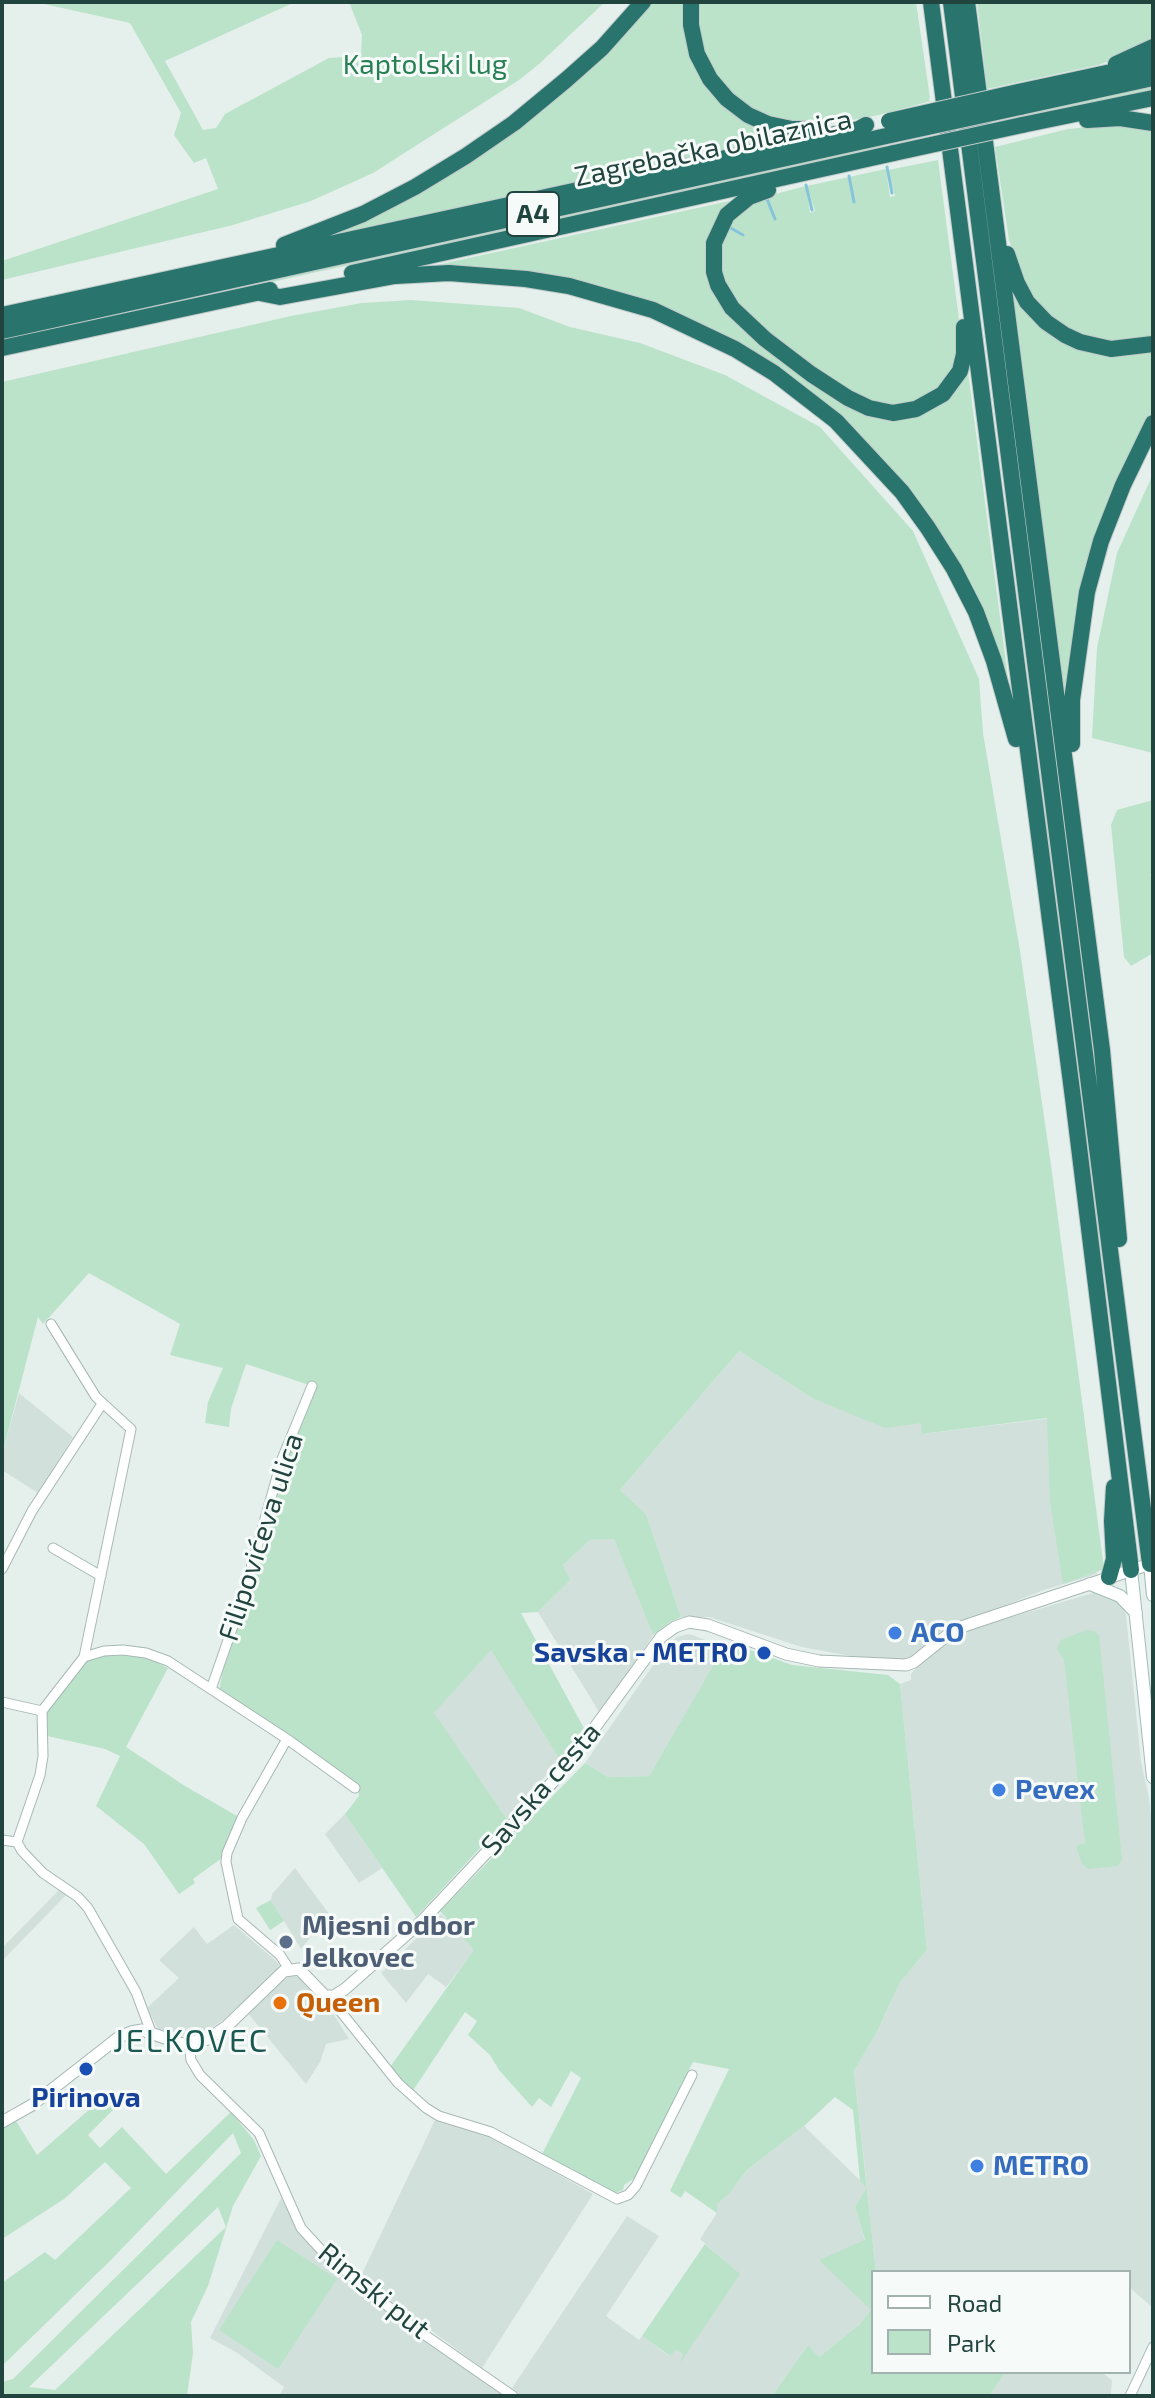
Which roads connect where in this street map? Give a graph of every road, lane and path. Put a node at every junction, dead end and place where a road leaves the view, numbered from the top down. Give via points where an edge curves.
1 (643, 2) edge
2 (691, 2) edge
3 (922, 2) edge
4 (931, 2) edge
5 (951, 2) edge
6 (968, 5) edge
7 (1153, 47) edge
8 (1153, 63) edge
9 (1153, 78) edge
10 (1071, 82) junction
11 (1153, 98) edge
12 (944, 100) junction
13 (1019, 100) junction
14 (1153, 123) edge
15 (866, 125) junction
16 (1022, 125) junction
17 (890, 128) junction
18 (809, 172) junction
19 (990, 187) junction
20 (205, 270) junction
21 (967, 282) junction
22 (260, 293) junction
23 (2, 315) edge
24 (2, 331) edge
25 (1153, 344) edge
26 (2, 348) edge
27 (1153, 423) edge
28 (1070, 797) junction
29 (1038, 835) junction
30 (1114, 1282) junction
31 (51, 1324) dead end
32 (312, 1386) dead end
33 (102, 1404) junction
34 (1119, 1470) junction
35 (53, 1548) dead end
36 (1152, 1564) edge
37 (2, 1569) edge
38 (1131, 1570) junction
39 (101, 1576) junction
40 (1109, 1577) junction
41 (1090, 1584) junction
42 (1153, 1595) edge
43 (1136, 1613) junction
44 (84, 1657) junction
45 (211, 1689) junction
46 (2, 1702) edge
47 (42, 1711) junction
48 (287, 1739) junction
49 (1153, 1777) edge
50 (355, 1788) dead end
51 (2, 1840) edge
52 (17, 1842) junction
53 (289, 1969) junction
54 (329, 1997) junction
55 (151, 2032) junction
56 (189, 2044) junction
57 (692, 2075) dead end
58 (2, 2122) edge
59 (1153, 2347) edge
60 (513, 2396) edge
61 (1130, 2396) edge

1 - 20 highway via 555,89 441,172 363,214 273,249 217,261
2 - 15 highway via 693,39 703,67 737,108 792,129
3 - 12 highway via 933,78
4 - 12 highway
5 - 30 highway
6 - 19 highway
7 - 10 highway
8 - 10 highway
9 - 13 highway, Zagrebačka obilaznica / A4
10 - 13 highway
11 - 16 highway
12 - 21 highway
13 - 17 highway, Zagrebačka obilaznica / A4, bridge
14 - 16 highway via 1108,118 1051,128
15 - 17 highway
15 - 20 highway
16 - 18 highway, Zagrebačka obilaznica / A4, bridge
17 - 24 highway, Zagrebačka obilaznica / A4
18 - 21 highway via 734,208 718,232 713,258 718,285 732,308 811,374 877,410 902,412 931,403 948,388 963,362
18 - 22 highway, Zagrebačka obilaznica / A4
19 - 25 highway via 1011,267 1039,316 1065,335 1096,346 1126,349
19 - 28 highway
20 - 23 highway
21 - 29 highway
22 - 26 highway, Zagrebačka obilaznica / A4
22 - 29 highway via 280,297 395,276 526,279 653,310 774,373 836,421 871,457 902,492 954,569 994,661 1012,719 1029,821
27 - 28 highway via 1112,513 1087,592 1072,700
28 - 30 highway via 1113,1155 1120,1261
29 - 34 highway
30 - 36 highway
31 - 33 street
32 - 45 street, Filipovićeva ulica via 282,1459
33 - 37 street via 32,1511
33 - 39 street via 131,1429
34 - 38 highway
34 - 40 highway via 1111,1501 1114,1559
35 - 39 street
36 - 38 street, Savska cesta
36 - 42 main road
38 - 40 street, Savska cesta
38 - 43 main road
39 - 44 street
40 - 41 street, Savska cesta
41 - 43 main road via 1120,1596
41 - 54 street, Savska cesta via 955,1629 906,1665 819,1661 708,1625 689,1622 675,1627 661,1637 563,1771 434,1909 345,1989
43 - 49 main road
44 - 45 street via 104,1651 146,1653
44 - 47 street
45 - 48 street
46 - 47 street
47 - 52 street via 40,1775
48 - 50 street
48 - 53 street via 242,1818 226,1862 238,1919
51 - 52 street
52 - 55 street via 43,1873 88,1908 136,1992
53 - 54 street via 303,1972 320,1994
53 - 56 street via 227,2026
54 - 57 street via 398,2083 426,2108 491,2132 617,2199 636,2186
55 - 56 street
55 - 58 street via 119,2037
56 - 60 street, Rimski put via 200,2075 259,2133 301,2228 323,2252 409,2324
59 - 61 street

